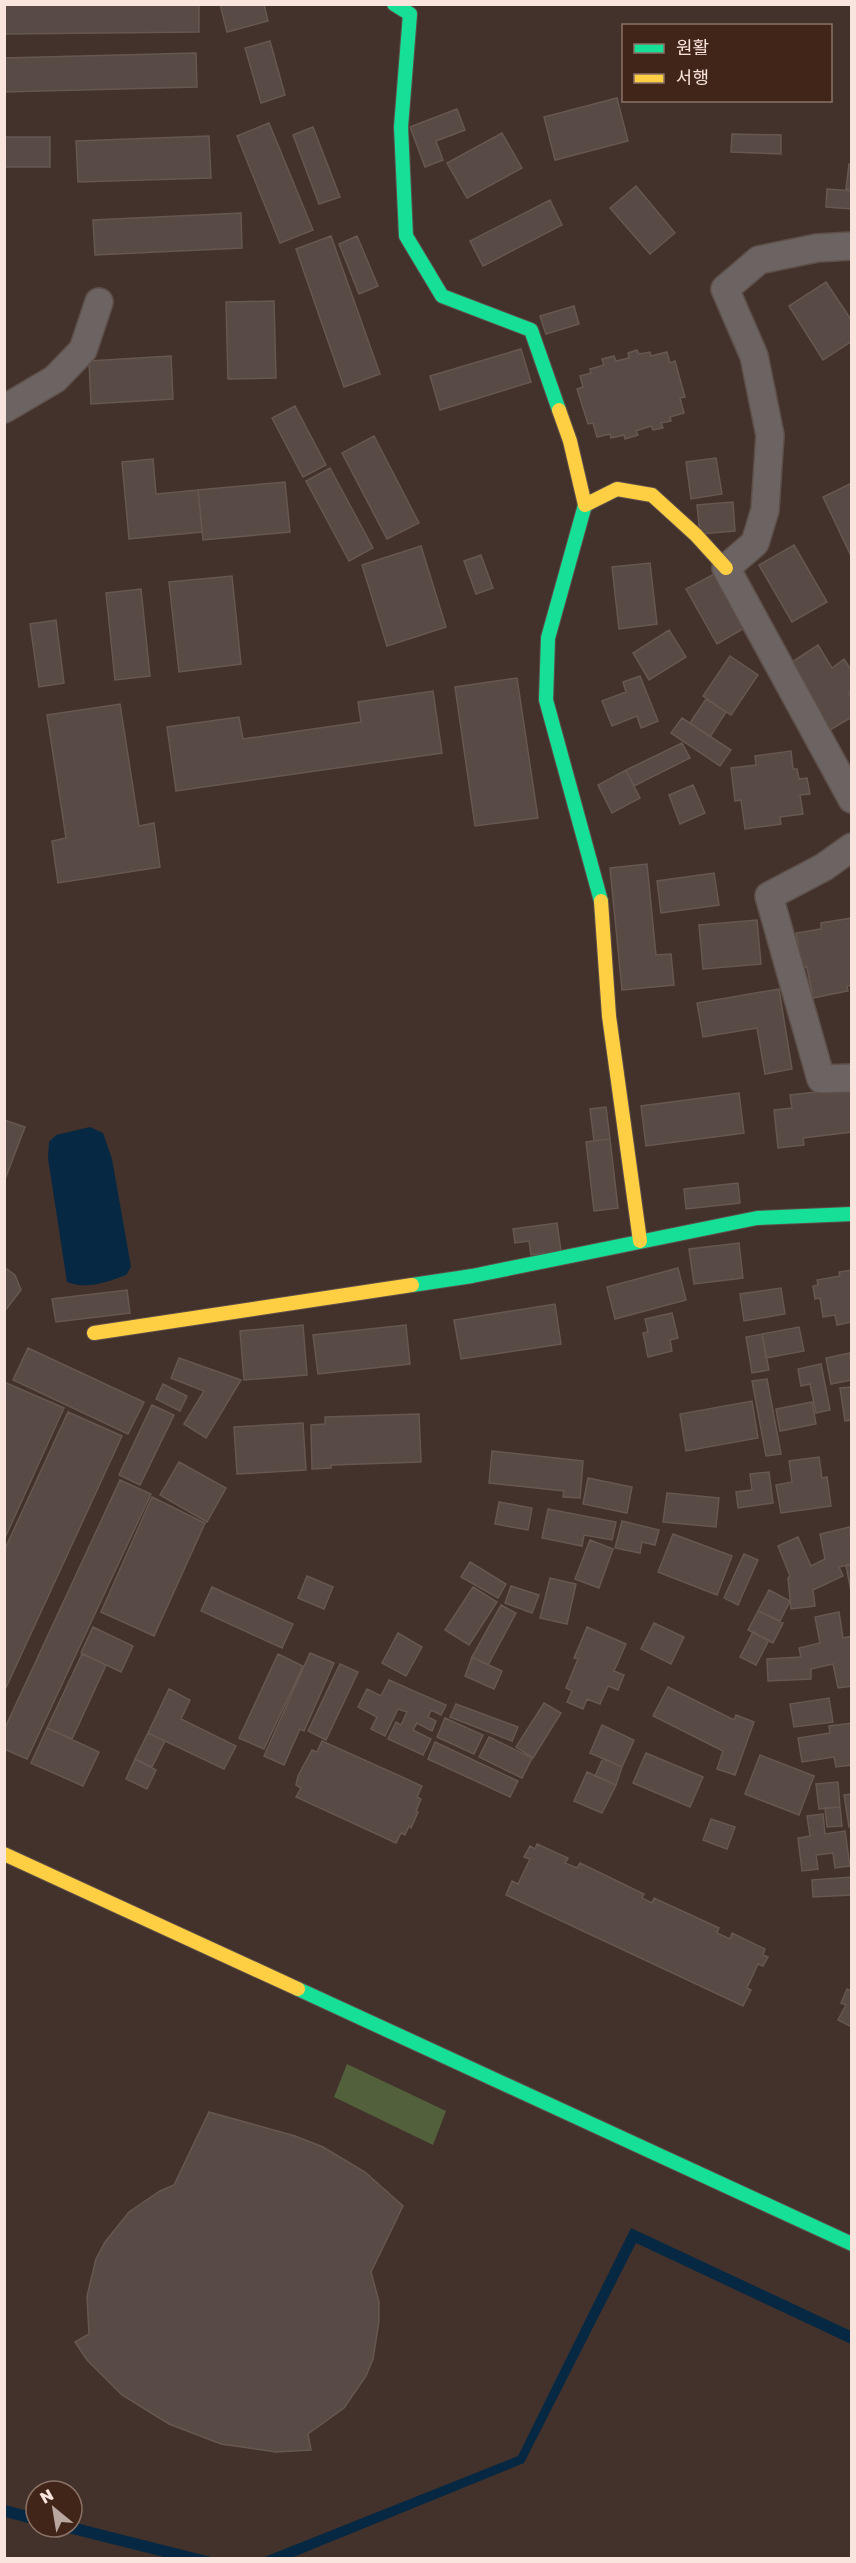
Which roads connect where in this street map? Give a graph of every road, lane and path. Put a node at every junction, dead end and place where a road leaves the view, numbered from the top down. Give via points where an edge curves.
1 (394, 4) edge
2 (852, 246) edge
3 (99, 302) dead end
4 (4, 409) edge
5 (585, 505) junction
6 (726, 568) junction
7 (852, 799) edge
8 (852, 847) edge
9 (852, 1078) edge
10 (852, 1214) edge
11 (640, 1241) junction
12 (94, 1333) dead end
13 (4, 1854) edge
14 (852, 2244) edge

1 - 5 street via 410,14 401,127 405,236 442,296 531,330 570,441
2 - 6 street via 817,248 759,260 725,289 754,356 770,435 765,510 755,543
3 - 4 street via 83,350 55,379
5 - 6 street via 617,489 652,495
5 - 11 street via 548,638 546,700 601,901 609,1016
6 - 7 street
8 - 9 street via 769,896 821,1079
10 - 11 street via 757,1218
11 - 12 street via 472,1276
13 - 14 street

